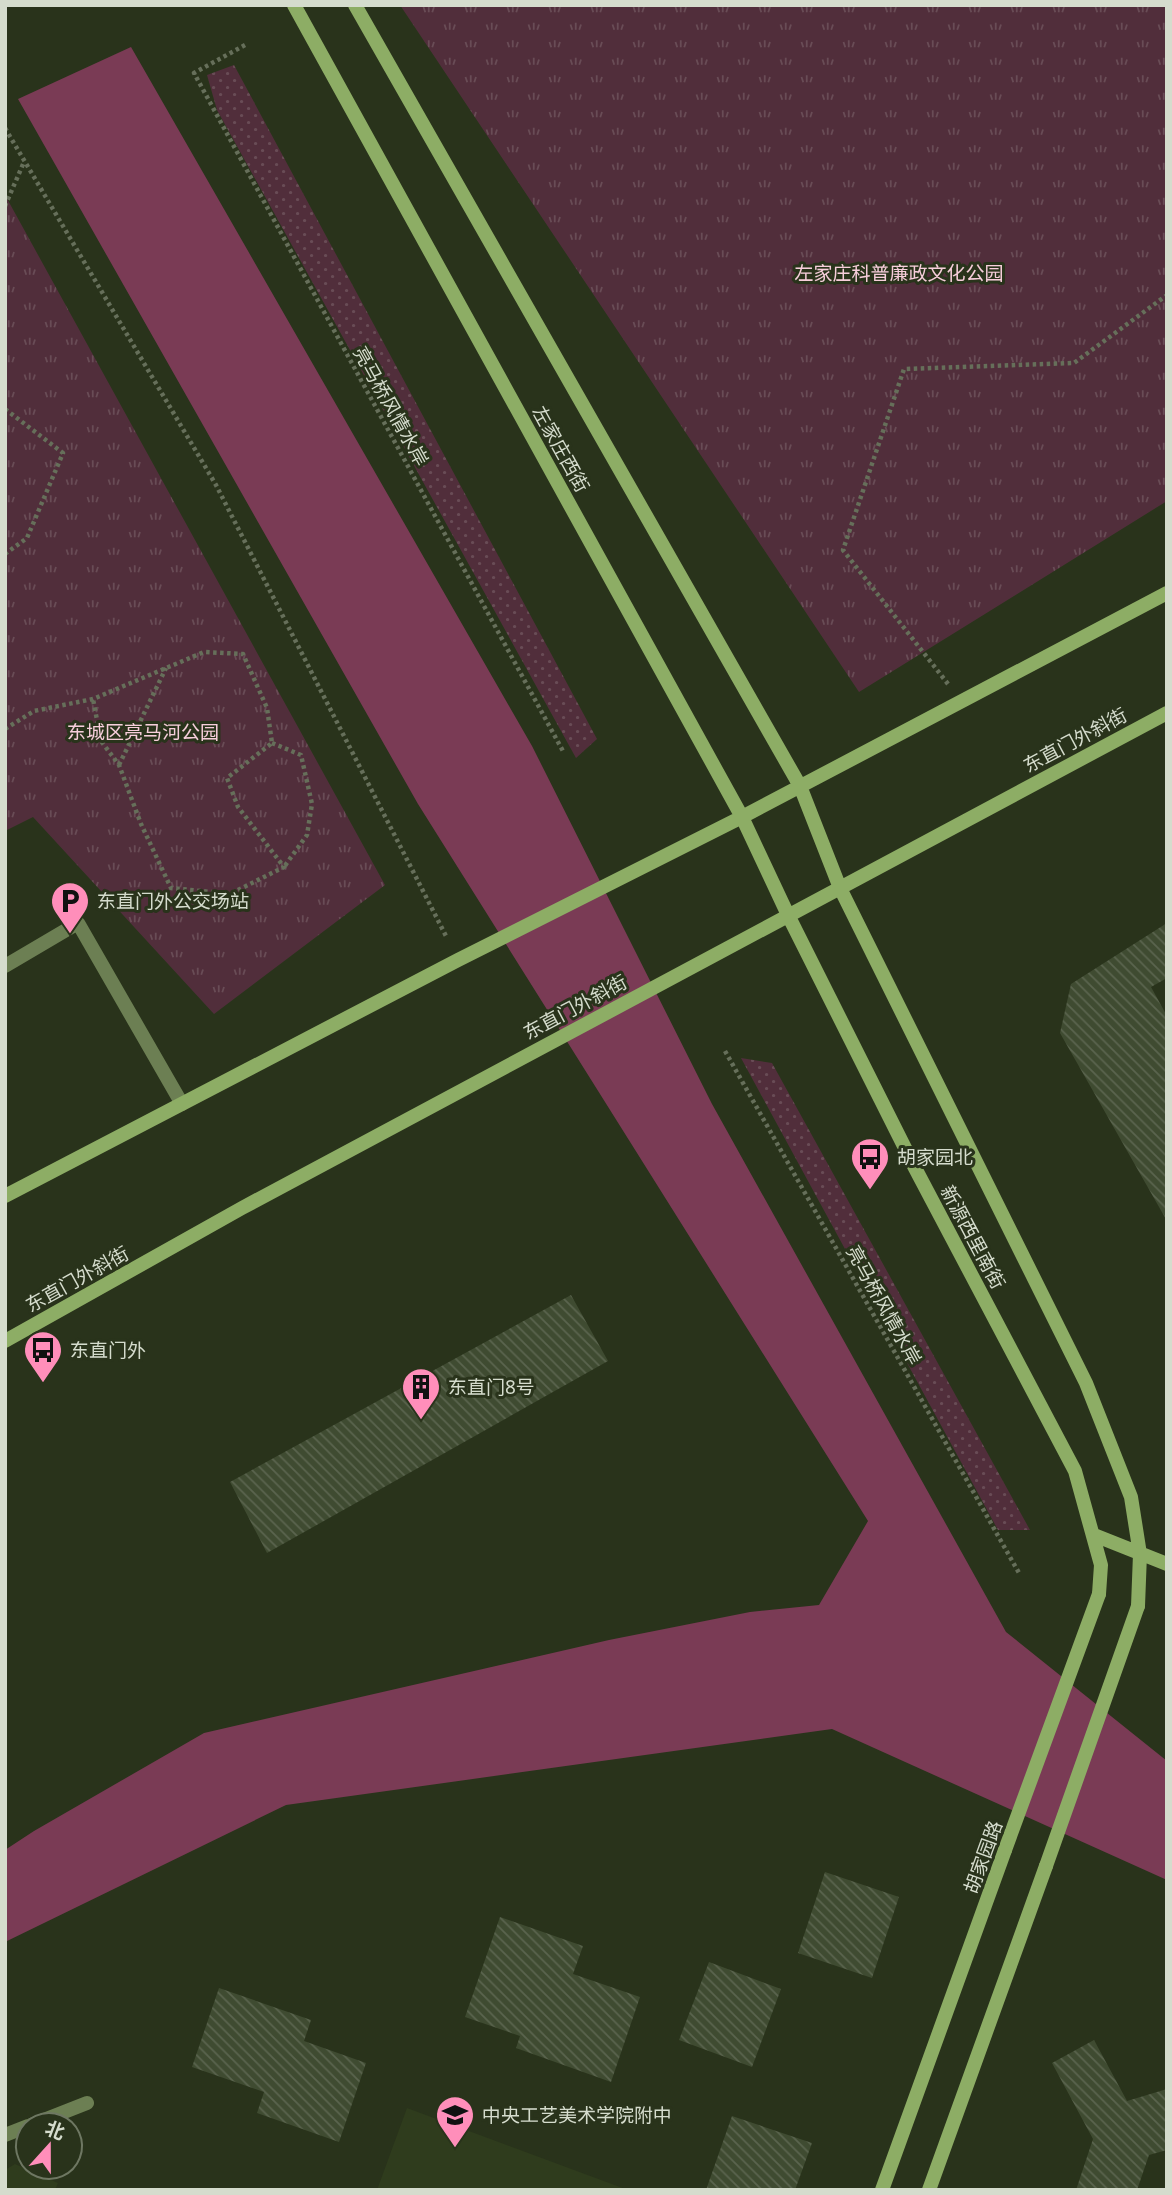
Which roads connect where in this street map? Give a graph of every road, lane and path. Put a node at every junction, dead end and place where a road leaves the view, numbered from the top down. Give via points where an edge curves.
1 (295, 5) edge
2 (355, 5) edge
3 (245, 45) dead end
4 (5, 128) edge
5 (24, 161) junction
6 (5, 206) edge
7 (1167, 295) edge
8 (5, 409) edge
9 (5, 554) edge
10 (1167, 593) edge
11 (167, 668) junction
12 (93, 699) junction
13 (962, 701) junction
14 (1167, 713) edge
15 (5, 729) edge
16 (272, 743) junction
17 (564, 752) dead end
18 (120, 765) junction
19 (800, 786) junction
20 (742, 817) junction
21 (284, 867) junction
22 (840, 888) junction
23 (788, 915) junction
24 (458, 960) junction
25 (5, 966) edge
26 (725, 1051) dead end
27 (182, 1104) junction
28 (5, 1196) edge
29 (5, 1342) edge
30 (1094, 1535) junction
31 (1140, 1554) junction
32 (1167, 1564) edge
33 (1019, 1573) dead end
34 (87, 2103) dead end
35 (67, 2111) edge
36 (882, 2190) edge
37 (929, 2190) edge

1 - 20 main road, 左家庄西街
2 - 19 main road, 左家庄西街
3 - 17 path, 亮马桥风情水岸 via 194,73
4 - 5 path
5 - 6 path
5 - 24 path via 216,485
7 - 13 path via 1074,362 904,369 843,550
8 - 9 path via 64,453 27,538
10 - 13 main road
11 - 12 path
11 - 16 path via 204,652 243,654 267,708
11 - 18 path
12 - 15 path via 34,711
12 - 18 path via 101,741
13 - 19 main road
14 - 22 main road, 东直门外斜街
16 - 21 path via 302,755 312,804 307,835
16 - 21 path via 227,778 238,807
18 - 21 path via 171,888 230,894
19 - 20 main road
19 - 22 main road, 左家庄西街
20 - 23 main road, 左家庄西街
20 - 24 main road
22 - 23 main road, 东直门外斜街
22 - 31 main road, 新源西里南街 via 1086,1383 1131,1497
23 - 29 main road, 东直门外斜街 via 242,1208
23 - 30 main road, 新源西里南街 via 1075,1471
24 - 27 main road
25 - 27 lane via 78,923
26 - 33 path, 亮马桥风情水岸
27 - 28 main road
30 - 31 main road
30 - 36 main road, 胡家园路, bridge via 1101,1565 1099,1594
31 - 32 main road
31 - 37 main road, bridge via 1138,1606
34 - 35 lane

